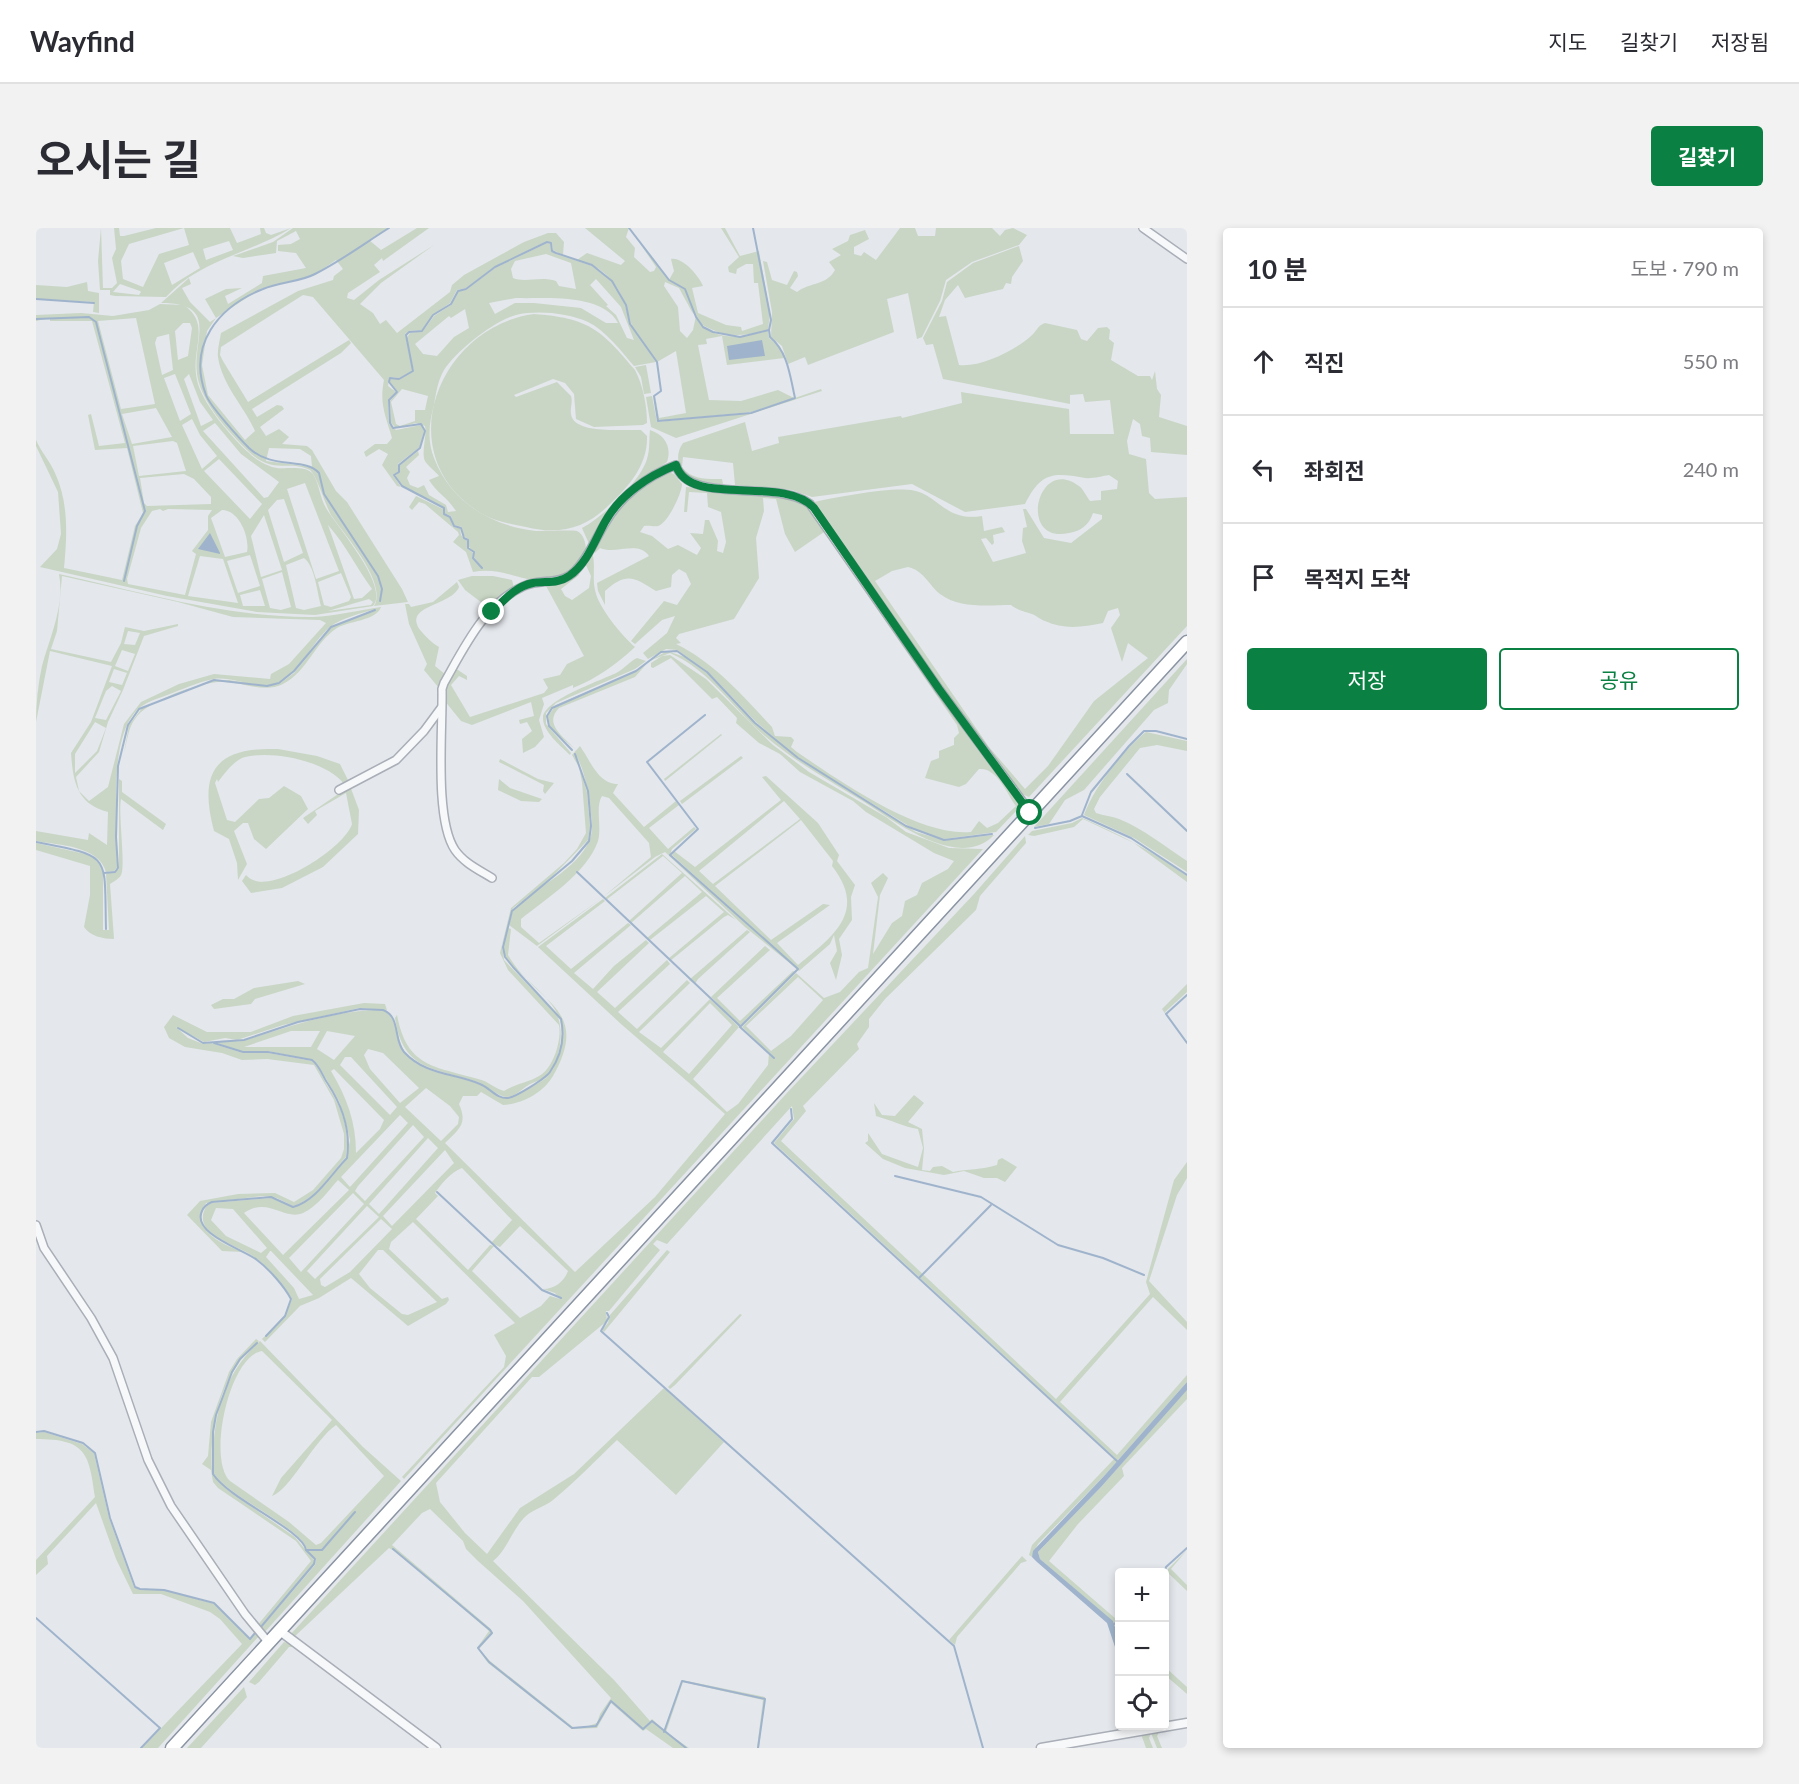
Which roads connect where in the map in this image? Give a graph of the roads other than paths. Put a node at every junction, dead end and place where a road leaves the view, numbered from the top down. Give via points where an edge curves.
1 (1143, 228) edge
2 (1187, 259) edge
3 (1187, 642) edge
4 (442, 706) junction
5 (339, 789) dead end
6 (1030, 813) junction
7 (492, 878) dead end
8 (36, 1225) edge
9 (280, 1631) junction
10 (269, 1643) junction
11 (1187, 1723) edge
12 (172, 1748) edge
13 (436, 1748) edge
14 (1041, 1748) edge

1 - 2 street
3 - 6 highway
4 - 5 street via 396,760
4 - 6 street via 444,683 483,620 527,585 569,577 581,564 608,516 649,476 676,465 680,475 695,485 789,494 810,504
4 - 7 street via 442,795 447,832 462,859
6 - 9 highway
8 - 10 street via 44,1248 113,1358 148,1460 171,1506
9 - 10 highway
9 - 13 street
10 - 12 highway
11 - 14 street

